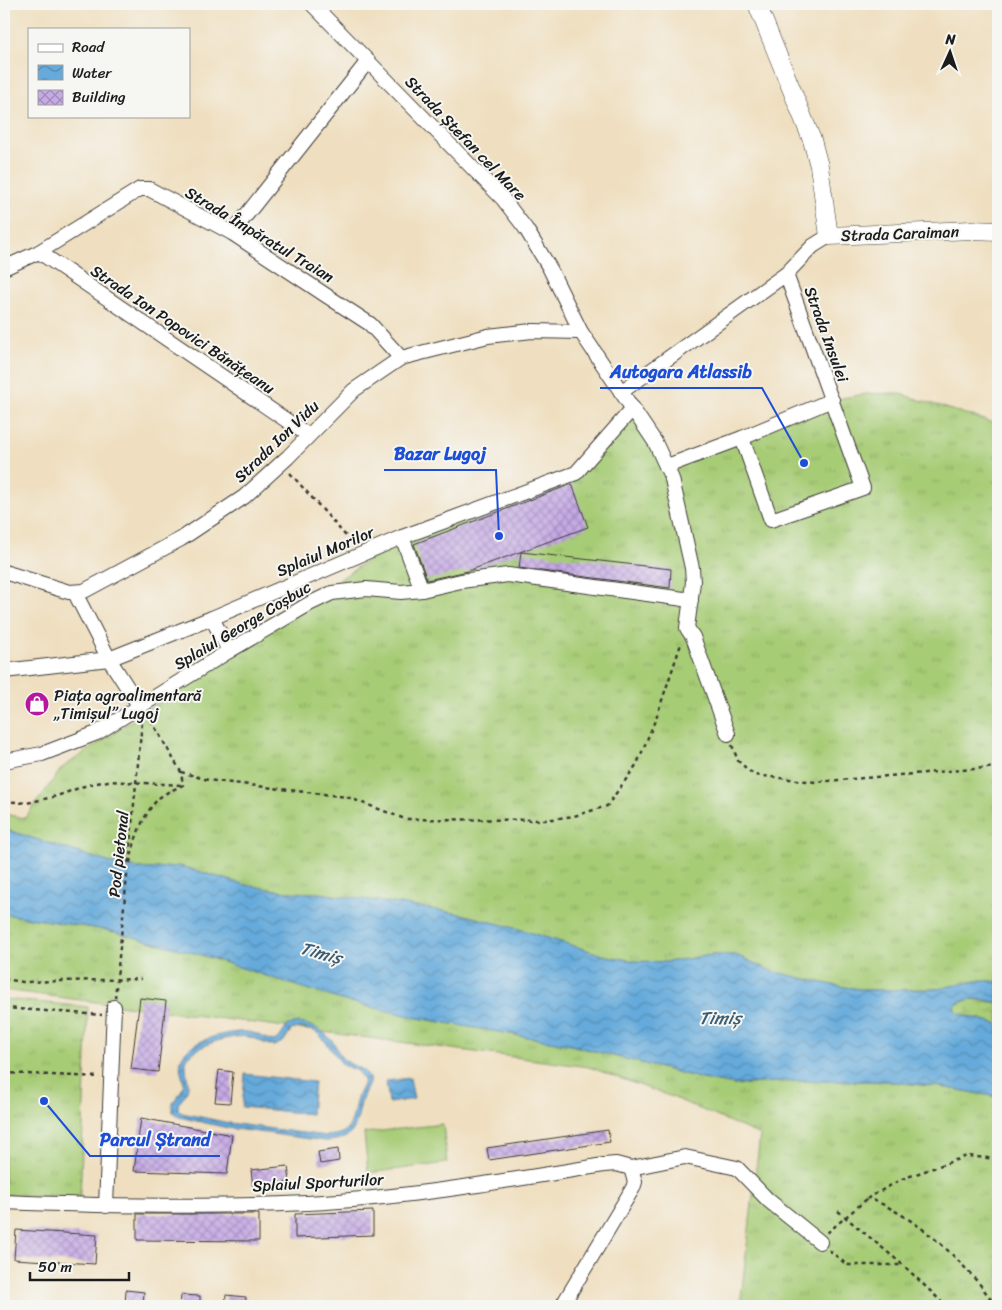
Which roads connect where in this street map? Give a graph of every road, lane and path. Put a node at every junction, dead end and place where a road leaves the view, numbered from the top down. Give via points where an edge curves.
1 (312, 4) edge
2 (757, 4) edge
3 (368, 61) junction
4 (998, 230) edge
5 (232, 233) junction
6 (829, 236) junction
7 (39, 252) junction
8 (4, 268) edge
9 (786, 274) junction
10 (581, 332) junction
11 (401, 358) junction
12 (621, 392) junction
13 (832, 400) junction
14 (633, 408) junction
15 (308, 435) junction
16 (742, 438) junction
17 (666, 466) junction
18 (288, 470) dead end
19 (402, 537) junction
20 (359, 550) dead end
21 (324, 570) junction
22 (4, 572) edge
23 (422, 590) junction
24 (75, 593) junction
25 (332, 593) junction
26 (691, 600) junction
27 (212, 618) junction
28 (687, 628) junction
29 (228, 652) junction
30 (109, 659) junction
31 (4, 671) edge
32 (141, 709) junction
33 (149, 720) dead end
34 (728, 734) joint
35 (4, 760) edge
36 (998, 767) edge
37 (181, 772) junction
38 (183, 785) junction
39 (4, 801) edge
40 (130, 863) dead end
41 (4, 979) edge
42 (141, 979) dead end
43 (114, 1007) junction
44 (4, 1008) edge
45 (4, 1073) edge
46 (111, 1078) junction
47 (998, 1159) edge
48 (631, 1168) junction
49 (868, 1198) junction
50 (4, 1202) edge
51 (106, 1206) junction
52 (838, 1210) dead end
53 (845, 1218) junction
54 (820, 1242) junction
55 (903, 1265) junction
56 (562, 1306) edge
57 (946, 1306) edge
58 (996, 1306) edge

1 - 3 street, Strada Ștefan cel Mare
2 - 6 main road via 812,140
3 - 5 street
3 - 10 street, Strada Ștefan cel Mare via 503,199 549,267
4 - 6 main road, Strada Caraiman
5 - 7 street, Strada Împăratul Traian via 144,188
5 - 11 street, Strada Împăratul Traian via 370,324
6 - 9 street, Strada Caraiman via 813,246
7 - 8 street
7 - 15 street, Strada Ion Popovici Bănățeanu
9 - 12 street, Strada Insulei
9 - 13 street, Strada Insulei
10 - 11 street, Strada Ion Vidu via 532,331 488,336
10 - 12 street, Strada Ștefan cel Mare
11 - 15 street, Strada Ion Vidu via 354,390
12 - 14 street, Strada Ștefan cel Mare
13 - 16 street, Strada Insulei
13 - 16 street via 863,488 771,520
14 - 17 street, Strada Ștefan cel Mare
14 - 19 street, Splaiul Morilor via 576,473
15 - 24 street, Strada Ion Vidu via 266,478 219,515 181,539
16 - 17 street, Strada Insulei
17 - 26 street, Strada Ștefan cel Mare via 678,497 687,537 693,582
18 - 20 path
19 - 21 street, Splaiul Morilor
19 - 23 street
21 - 25 street
21 - 27 street, Splaiul Morilor
22 - 24 street
23 - 25 street, Splaiul George Coșbuc via 366,589
23 - 26 street, Splaiul George Coșbuc via 508,575
24 - 30 street
25 - 29 street, Splaiul George Coșbuc
26 - 28 street, Strada Ștefan cel Mare
27 - 29 street
27 - 30 street, Splaiul Morilor
28 - 34 street
28 - 37 path via 637,764 607,806 574,816 545,820 405,819 347,797 208,780
29 - 32 street, Splaiul George Coșbuc
30 - 31 street, Splaiul Morilor
30 - 32 street
32 - 35 street, Splaiul George Coșbuc via 68,745 42,754
32 - 43 path, Pod pietonal, bridge
33 - 37 path
34 - 36 path via 738,762 754,775 815,782
37 - 38 path
38 - 39 path via 108,781 27,803
38 - 40 path via 159,798 142,822
41 - 42 path via 23,982
43 - 44 path
43 - 46 street
45 - 46 path
46 - 51 street
47 - 49 path via 967,1156 902,1179
48 - 51 street, Splaiul Sporturilor via 604,1165 382,1197 306,1203
48 - 54 street, Splaiul Sporturilor via 685,1157 737,1168 768,1200
48 - 56 street via 634,1188
49 - 53 path
49 - 58 path via 899,1213 938,1242 977,1280
50 - 51 street, Splaiul Sporturilor
52 - 53 path
53 - 54 path
53 - 55 path
54 - 55 path via 848,1266
55 - 57 path

